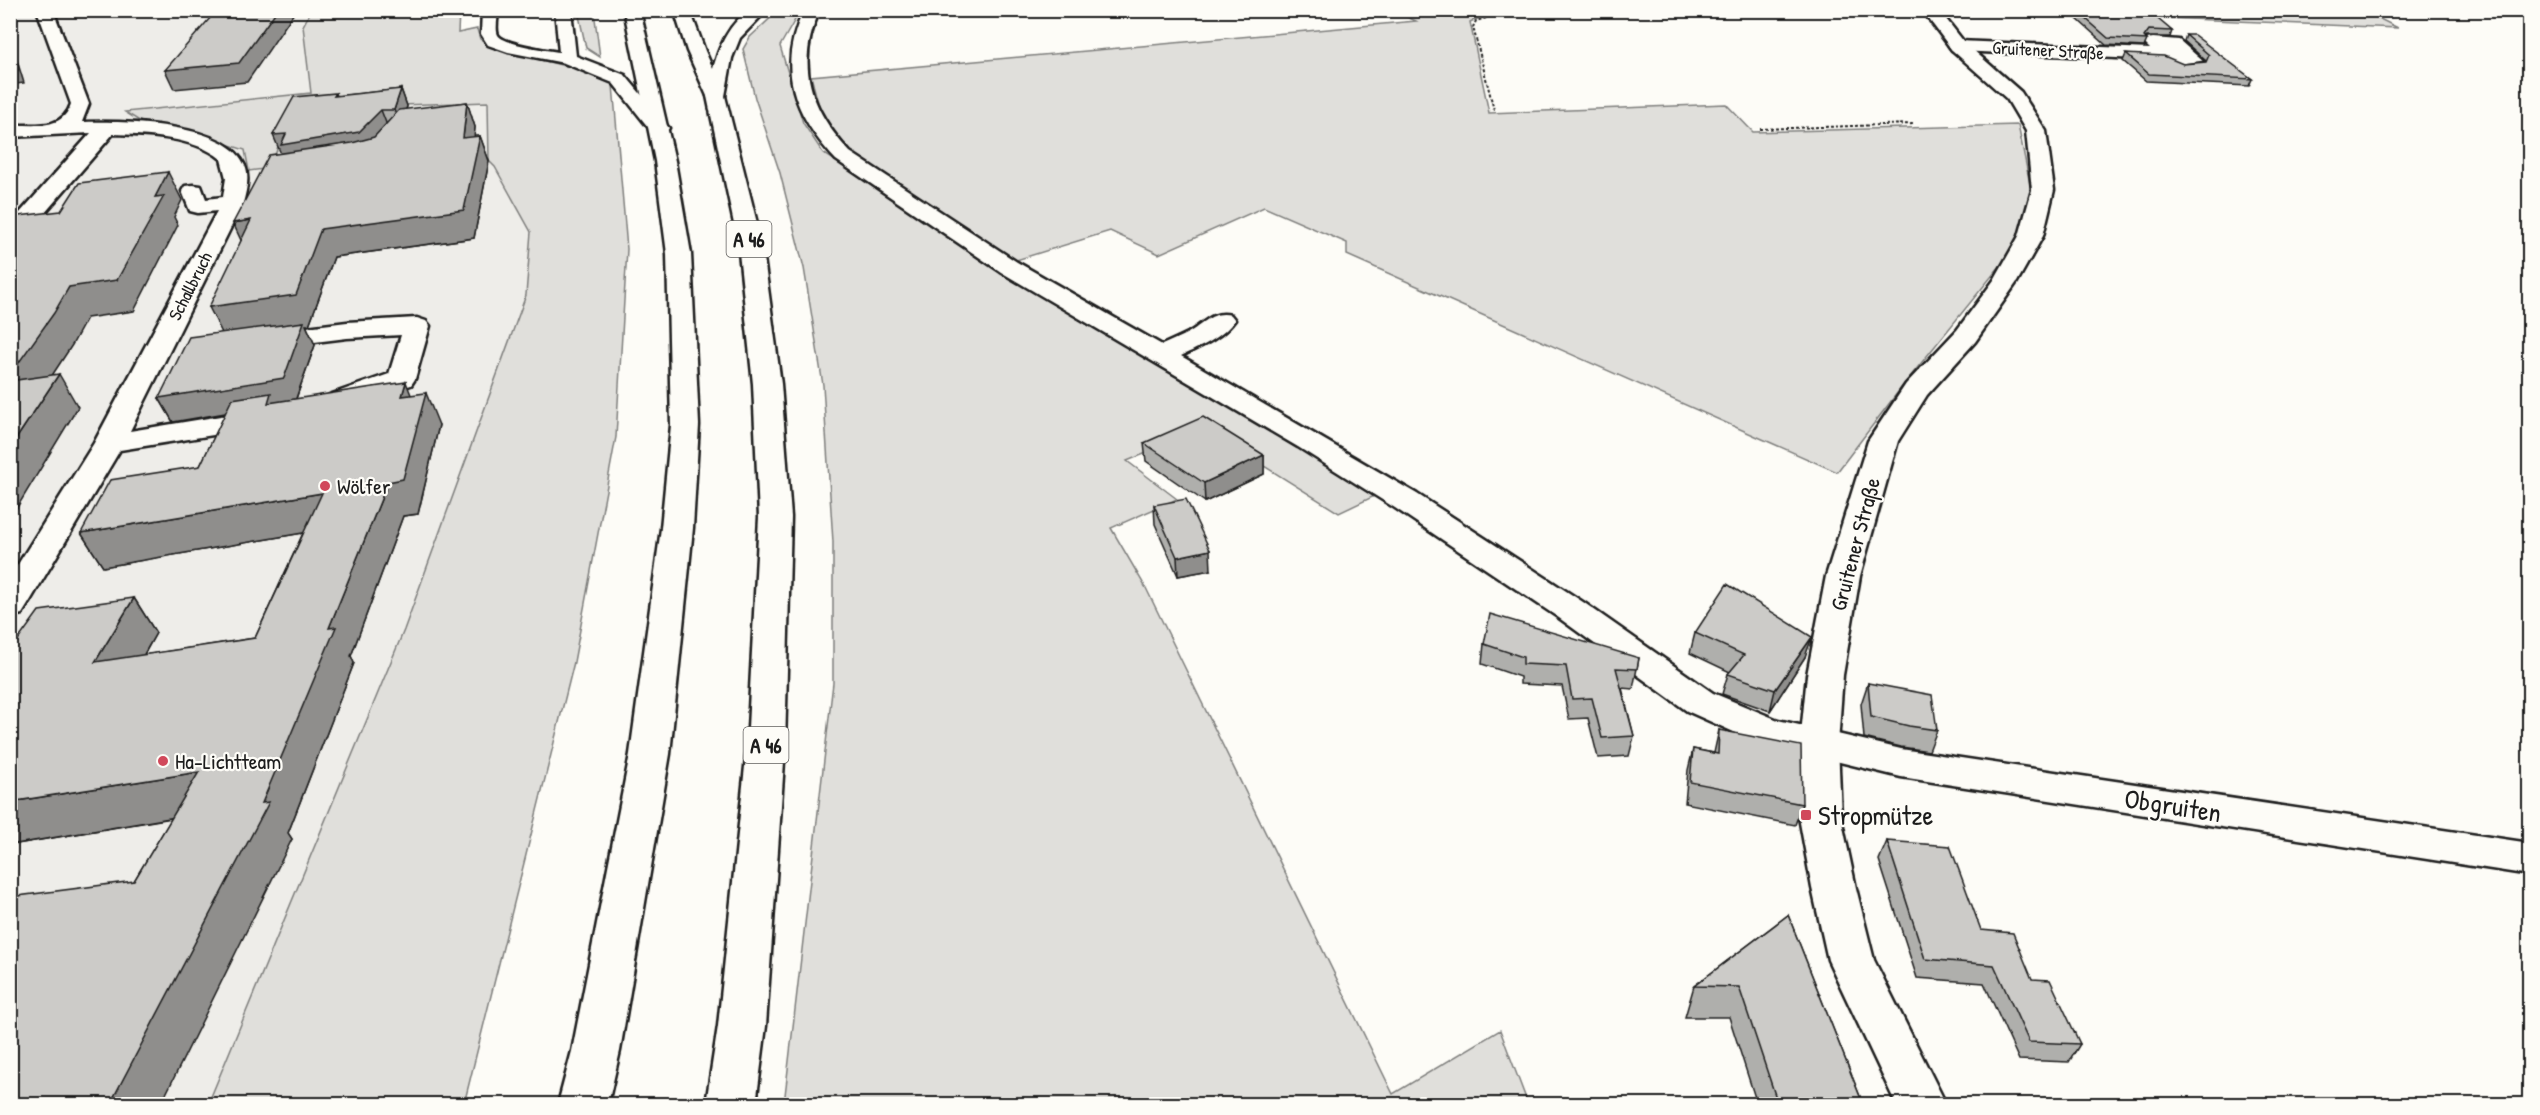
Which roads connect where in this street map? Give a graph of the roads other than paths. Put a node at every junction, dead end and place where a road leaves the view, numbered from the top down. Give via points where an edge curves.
1 (45, 10) edge
2 (490, 10) edge
3 (563, 10) edge
4 (632, 10) edge
5 (682, 10) edge
6 (759, 10) edge
7 (812, 10) edge
8 (1930, 10) edge
9 (1958, 46) junction
10 (2138, 54) junction
11 (2166, 55) edge
12 (568, 59) junction
13 (2170, 80) edge
14 (716, 96) junction
15 (64, 128) junction
16 (107, 128) junction
17 (659, 128) junction
18 (10, 131) edge
19 (245, 186) junction
20 (193, 191) dead end
21 (10, 239) edge
22 (1222, 320) dead end
23 (242, 344) edge
24 (187, 352) edge
25 (154, 356) junction
26 (1161, 356) junction
27 (109, 443) junction
28 (10, 606) edge
29 (1819, 744) junction
30 (2529, 859) edge
31 (583, 1104) edge
32 (732, 1104) edge
33 (1921, 1104) edge

1 - 15 main road via 80,104 76,117
2 - 12 main road via 489,34 494,41
3 - 12 main road
4 - 17 main road
5 - 14 main road, A 46
6 - 14 main road via 729,38
7 - 26 main road, Obgruiten via 799,50 800,81 820,132 843,156 1009,267
8 - 9 main road, Gruitener Straße
9 - 10 main road, Gruitener Straße
9 - 29 main road, Gruitener Straße via 2014,96 2036,131 2043,190 2031,236 2006,282 1966,336 1916,390 1883,441 1843,576 1825,675
10 - 11 main road, Gruitener Straße
10 - 13 main road
12 - 17 main road via 619,79
14 - 32 main road, A 46 via 750,243 767,384 775,517 766,747
15 - 16 main road
15 - 18 main road
16 - 19 main road via 164,132 201,140 227,153
16 - 21 main road
17 - 31 main road via 679,254 685,425 678,516 650,754
19 - 20 main road via 198,206
19 - 25 main road, Schallbruch
22 - 26 main road via 1200,337
23 - 27 main road via 347,330 417,326 401,379 305,411
24 - 25 main road
25 - 27 main road, Schallbruch
26 - 29 main road, Obgruiten via 1406,501 1572,610 1700,702 1768,731
27 - 28 main road, Schallbruch
29 - 30 main road, Obgruiten via 1901,763
29 - 33 main road, Gruitener Straße via 1820,817 1851,960

